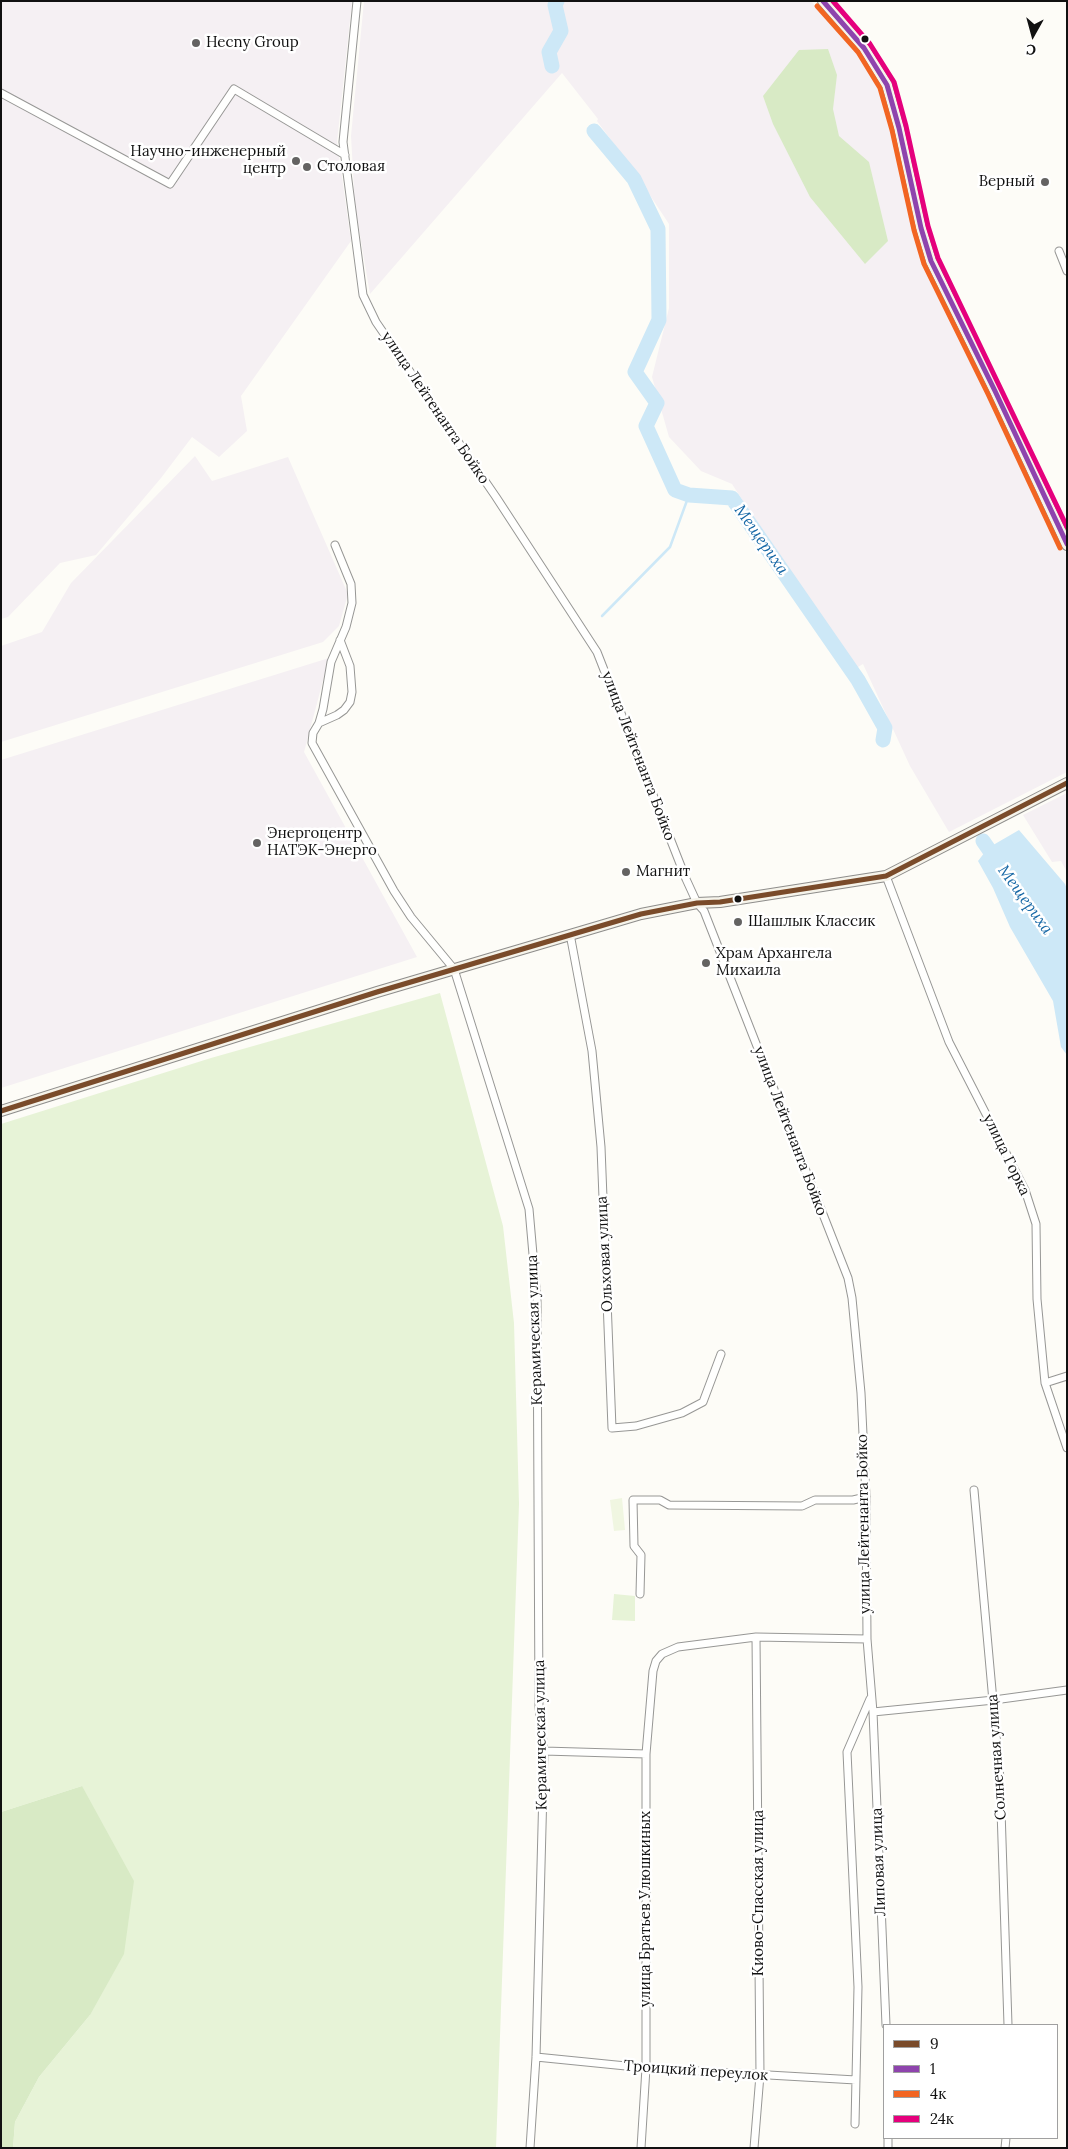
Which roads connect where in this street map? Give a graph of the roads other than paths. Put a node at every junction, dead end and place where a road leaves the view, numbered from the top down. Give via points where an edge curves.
1 (356, 1) edge
2 (823, 1) edge
3 (1, 93) edge
4 (345, 156) junction
5 (1060, 251) dead end
6 (1067, 271) edge
7 (335, 545) dead end
8 (1067, 545) edge
9 (340, 640) junction
10 (319, 723) junction
11 (1067, 783) edge
12 (886, 876) junction
13 (696, 903) junction
14 (570, 934) junction
15 (454, 969) junction
16 (1, 1111) edge
17 (721, 1354) dead end
18 (1067, 1376) edge
19 (1045, 1383) junction
20 (1067, 1448) edge
21 (974, 1490) dead end
22 (866, 1497) junction
23 (640, 1594) dead end
24 (756, 1637) junction
25 (867, 1639) junction
26 (1067, 1690) edge
27 (871, 1699) junction
28 (994, 1700) junction
29 (873, 1712) junction
30 (544, 1751) junction
31 (646, 1754) junction
32 (886, 2024) edge
33 (1008, 2024) edge
34 (536, 2057) junction
35 (646, 2068) junction
36 (760, 2076) junction
37 (856, 2080) junction
38 (855, 2124) dead end
39 (530, 2148) edge
40 (641, 2148) edge
41 (754, 2148) edge

1 - 4 street, улица Лейтенанта Бойко via 343,142
2 - 8 main road via 864,48 886,85 932,261
3 - 4 street via 170,184 234,89
4 - 13 street, улица Лейтенанта Бойко via 363,295 368,306 598,652
5 - 6 street
7 - 9 street, Керамическая улица via 352,590 348,620
9 - 10 street, Керамическая улица via 331,662
9 - 10 street via 350,666 350,702 337,715
10 - 15 street, Керамическая улица via 312,738 314,750 394,891
11 - 12 main road
12 - 13 main road
12 - 19 street, улица Горка via 949,1042 1025,1190 1036,1224 1037,1299
13 - 14 main road
13 - 22 street, улица Лейтенанта Бойко via 704,911 848,1278 861,1393
14 - 15 main road
14 - 17 street, Ольховая улица via 590,1043 601,1147 612,1428 636,1426 682,1414 703,1402
15 - 16 main road
15 - 30 street, Керамическая улица via 529,1209 537,1300 539,1706
18 - 19 street
19 - 20 street, улица Горка
21 - 28 street, Солнечная улица
22 - 23 street via 815,1500 802,1506 669,1506 660,1500 633,1500 634,1546 641,1555
22 - 25 street, улица Лейтенанта Бойко
24 - 25 street
24 - 31 street, улица Братьев Улюшкиных via 678,1647 662,1654 653,1671
24 - 36 street, Киово-Спасская улица
25 - 27 street, улица Лейтенанта Бойко
26 - 28 street
27 - 29 street, Липовая улица
27 - 37 street via 847,1752 858,1987
28 - 29 street
28 - 33 street, Солнечная улица via 1000,1779
29 - 32 street, Липовая улица
30 - 31 street
30 - 34 street, Керамическая улица
31 - 35 street, улица Братьев Улюшкиных
34 - 35 street, Троицкий переулок
34 - 39 street, Керамическая улица
35 - 36 street, Троицкий переулок
35 - 40 street, улица Братьев Улюшкиных
36 - 37 street, Троицкий переулок
36 - 41 street, Киово-Спасская улица
37 - 38 street

